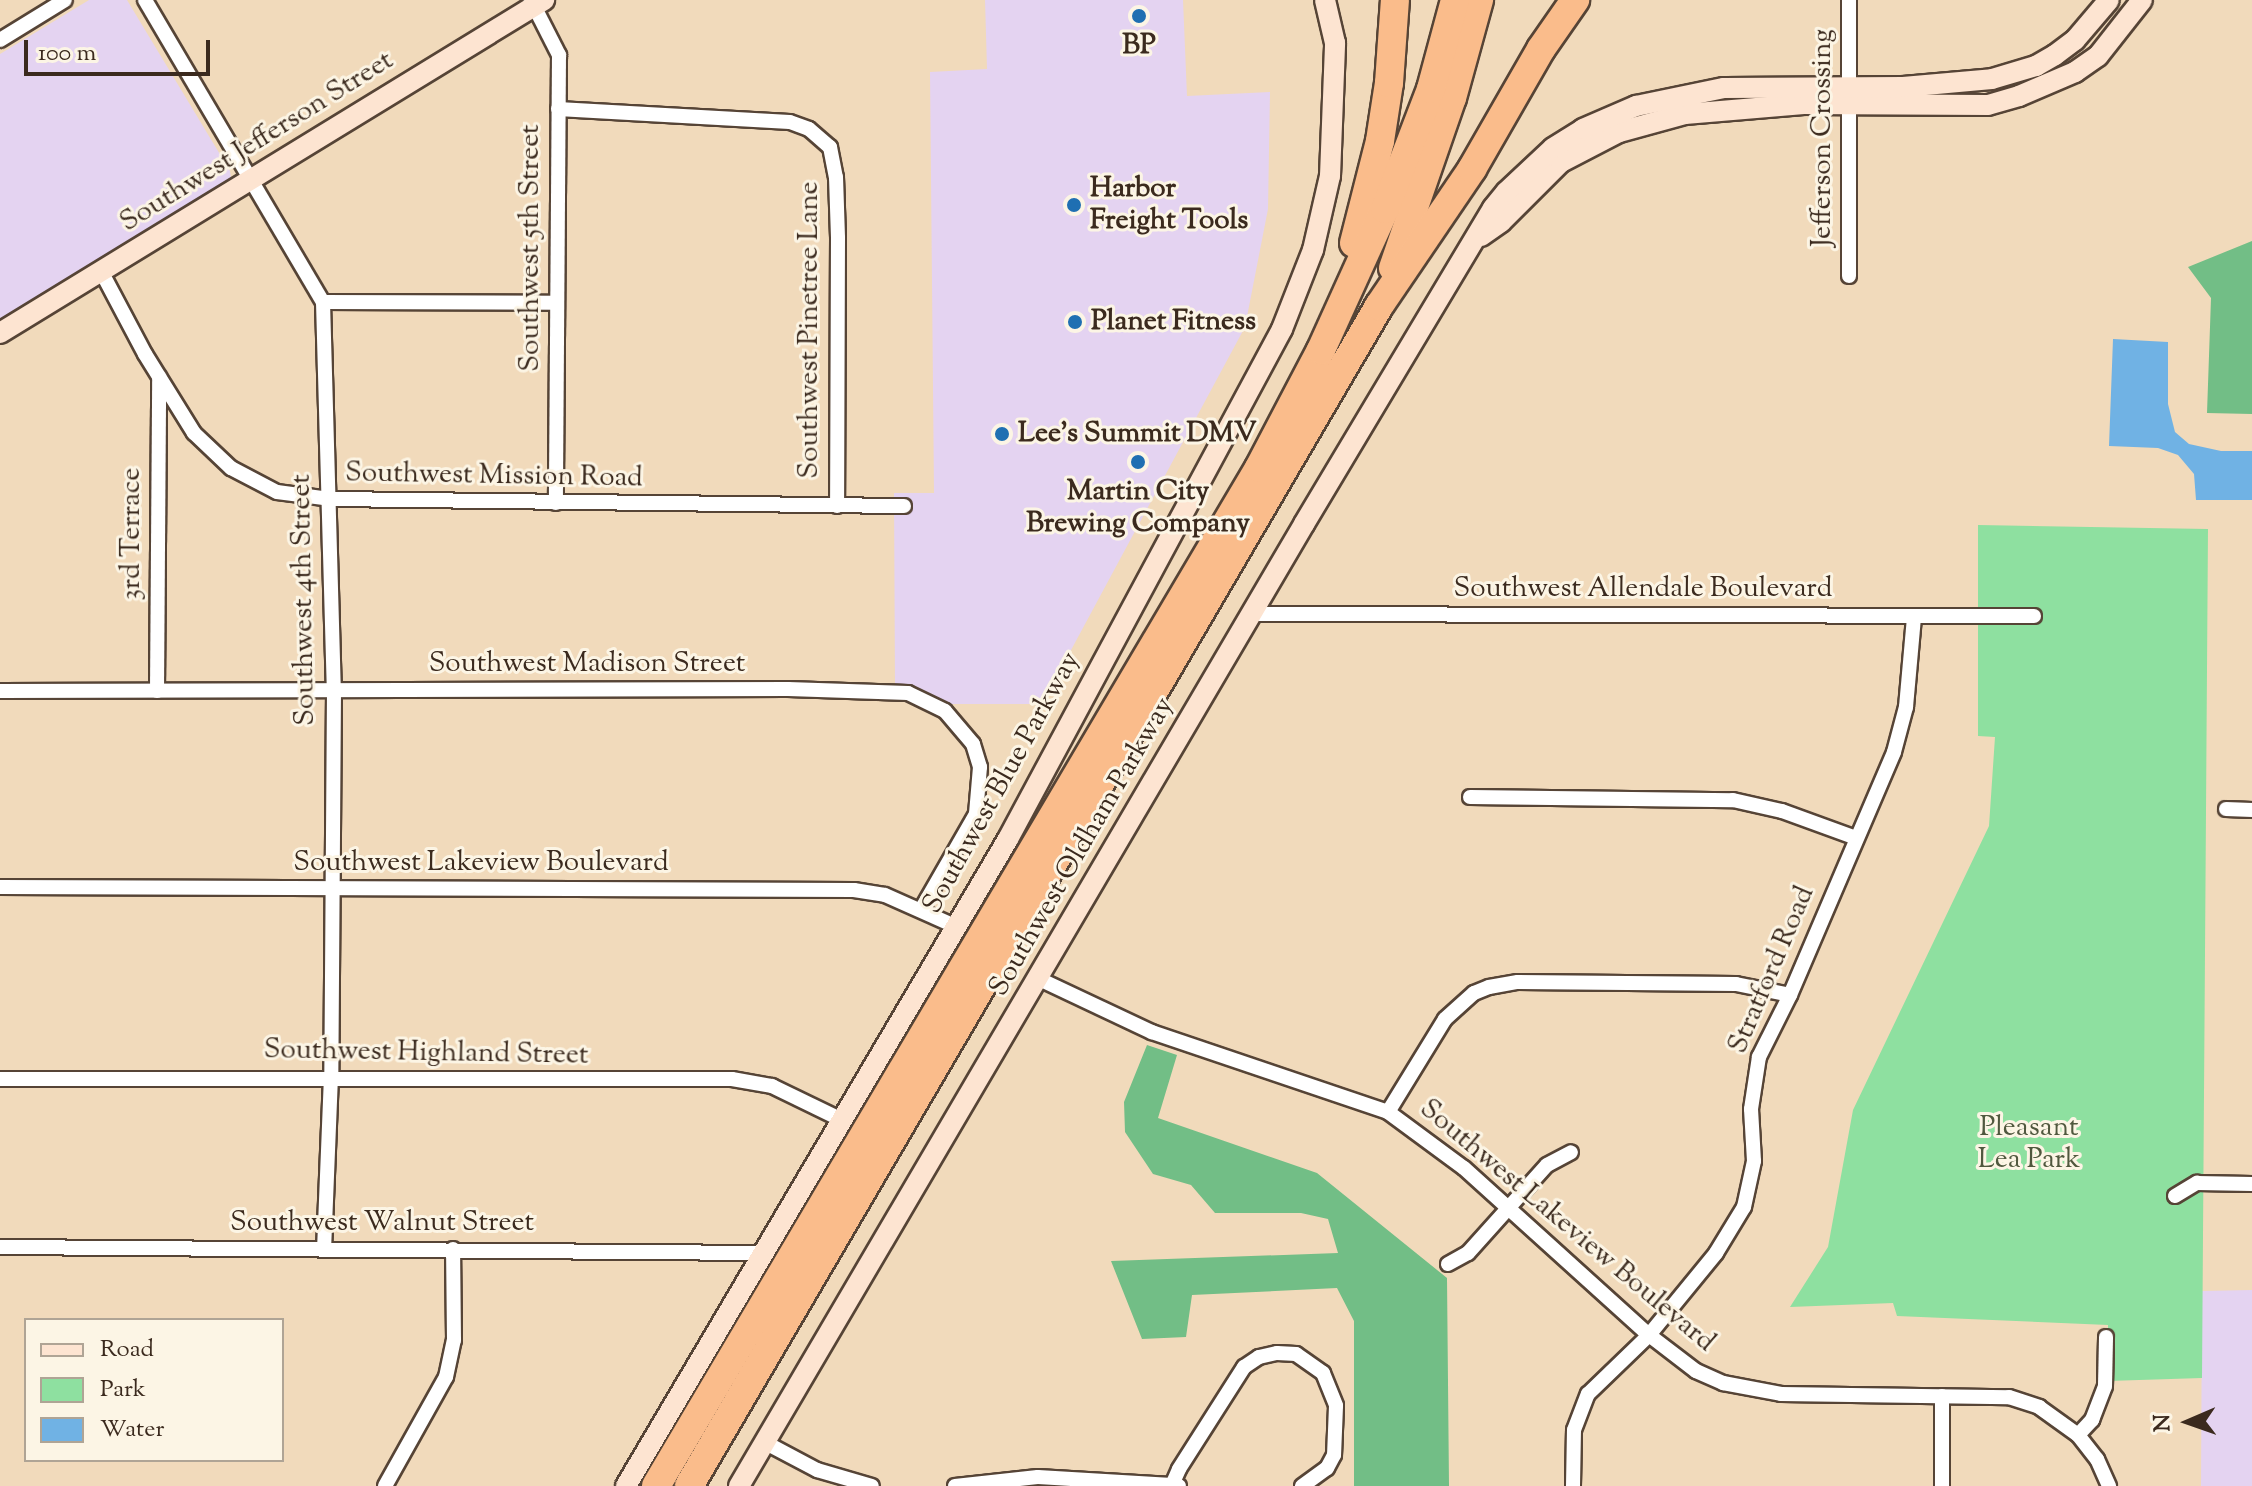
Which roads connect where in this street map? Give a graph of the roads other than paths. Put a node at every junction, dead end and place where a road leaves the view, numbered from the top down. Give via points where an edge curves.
1 (65, 0) edge
2 (145, 0) edge
3 (1313, 0) edge
4 (1325, 0) edge
5 (1395, 0) edge
6 (1455, 0) edge
7 (1479, 0) edge
8 (1575, 0) edge
9 (1849, 0) edge
10 (2109, 0) edge
11 (536, 2) edge
12 (2139, 3) edge
13 (0, 40) edge
14 (1333, 73) junction
15 (1850, 95) junction
16 (558, 109) junction
17 (250, 179) junction
18 (101, 271) junction
19 (1849, 276) dead end
20 (323, 302) junction
21 (557, 303) junction
22 (1379, 306) junction
23 (0, 333) edge
24 (1321, 350) junction
25 (159, 377) junction
26 (330, 499) junction
27 (556, 503) junction
28 (837, 506) junction
29 (904, 506) dead end
30 (1252, 614) junction
31 (2034, 616) dead end
32 (1914, 618) junction
33 (0, 691) edge
34 (157, 691) junction
35 (334, 691) junction
36 (1470, 797) dead end
37 (2226, 809) dead end
38 (2252, 810) edge
39 (1856, 838) junction
40 (0, 887) edge
41 (334, 888) junction
42 (922, 908) junction
43 (955, 926) junction
44 (1037, 978) junction
45 (1790, 995) junction
46 (331, 1076) junction
47 (0, 1079) edge
48 (1388, 1112) junction
49 (842, 1120) junction
50 (1571, 1152) dead end
51 (2252, 1184) edge
52 (2175, 1196) dead end
53 (1508, 1208) junction
54 (0, 1247) edge
55 (324, 1248) junction
56 (453, 1249) junction
57 (765, 1253) junction
58 (1448, 1264) dead end
59 (1649, 1335) junction
60 (2106, 1337) dead end
61 (1942, 1396) junction
62 (2078, 1435) junction
63 (766, 1443) junction
64 (836, 1482) edge
65 (1014, 1482) edge
66 (1172, 1485) edge
67 (385, 1486) edge
68 (626, 1486) edge
69 (656, 1486) edge
70 (689, 1486) edge
71 (739, 1486) edge
72 (872, 1486) edge
73 (955, 1486) edge
74 (1179, 1486) edge
75 (1302, 1486) edge
76 (1573, 1486) edge
77 (1942, 1486) edge
78 (2109, 1486) edge

1 - 13 street
2 - 17 street, Southwest 4th Street
3 - 14 street, Southwest Blue Parkway
4 - 14 street, Southwest Blue Parkway via 1335,43
5 - 24 highway via 1389,83 1370,189
6 - 24 highway via 1426,102
7 - 22 highway via 1452,98
8 - 22 highway via 1472,169
9 - 15 street, Jefferson Crossing
10 - 15 street, Southwest Oldham Parkway via 2075,40 2018,73
11 - 16 street, Southwest 5th Street via 559,55
11 - 17 street, Southwest Jefferson Street
12 - 15 street, Southwest Oldham Parkway via 2098,56 2019,96 1961,107
14 - 43 street, Southwest Blue Parkway via 1330,176 1322,218 1282,329 1008,839
15 - 19 street, Jefferson Crossing
15 - 30 street, Southwest Oldham Parkway via 1700,112 1651,111 1561,162 1501,222 1477,238
16 - 21 street, Southwest 5th Street
16 - 28 street, Southwest Pinetree Lane via 790,122 809,129 830,147 836,169 838,238
17 - 18 street, Southwest Jefferson Street
17 - 20 street, Southwest 4th Street
18 - 23 street, Southwest Jefferson Street
18 - 25 street, Southwest Mission Road
20 - 21 street
20 - 26 street, Southwest 4th Street
21 - 27 street, Southwest 5th Street
22 - 70 highway
24 - 69 highway via 1259,468
25 - 26 street, Southwest Mission Road via 194,433 231,468 277,492
25 - 34 street, 3rd Terrace
26 - 27 street, Southwest Mission Road
26 - 35 street, Southwest 4th Street
27 - 28 street, Southwest Mission Road
28 - 29 street, Southwest Mission Road
30 - 32 street, Southwest Allendale Boulevard
30 - 44 street, Southwest Oldham Parkway
31 - 32 street, Southwest Allendale Boulevard
32 - 39 street, Stratford Road via 1906,707 1883,781
33 - 34 street, Southwest Madison Street
34 - 35 street, Southwest Madison Street
35 - 41 street, Southwest 4th Street
35 - 42 street, Southwest Madison Street via 788,689 919,697 961,727 980,767 976,814
36 - 39 street via 1733,800
37 - 38 street
39 - 45 street, Stratford Road
40 - 41 street, Southwest Lakeview Boulevard
41 - 42 street, Southwest Lakeview Boulevard via 854,890
41 - 46 street, Southwest 4th Street
42 - 43 street, Southwest Lakeview Boulevard
43 - 49 street, Southwest Blue Parkway
44 - 48 street, Southwest Lakeview Boulevard via 1152,1032
44 - 63 street, Southwest Oldham Parkway
45 - 48 street via 1736,984 1518,982 1489,987 1445,1019
45 - 59 street, Stratford Road via 1759,1057 1751,1109 1754,1161 1744,1207 1716,1253
46 - 47 street, Southwest Highland Street
46 - 49 street, Southwest Highland Street via 732,1079 772,1086
46 - 55 street, Southwest 4th Street
48 - 53 street, Southwest Lakeview Boulevard
49 - 57 street, Southwest Blue Parkway
50 - 53 street via 1547,1165
51 - 52 street via 2197,1183
53 - 58 street via 1468,1253
53 - 59 street, Southwest Lakeview Boulevard
54 - 55 street, Southwest Walnut Street
55 - 56 street, Southwest Walnut Street
56 - 57 street, Southwest Walnut Street
56 - 67 street via 454,1340 446,1377
57 - 68 street, Southwest Blue Parkway
59 - 61 street, Southwest Lakeview Boulevard via 1696,1371 1753,1390
59 - 76 street, Stratford Road via 1588,1394 1574,1430
60 - 62 street via 2105,1386 2092,1420
61 - 62 street, Southwest Lakeview Boulevard via 2009,1397 2039,1407
61 - 77 street
62 - 78 street, Southwest Lakeview Boulevard
63 - 64 street
63 - 71 street, Southwest Oldham Parkway
64 - 72 street
65 - 66 street
65 - 73 street
66 - 74 street
66 - 75 street via 1244,1367 1277,1353 1296,1354 1323,1373 1336,1406 1334,1455 1327,1468

